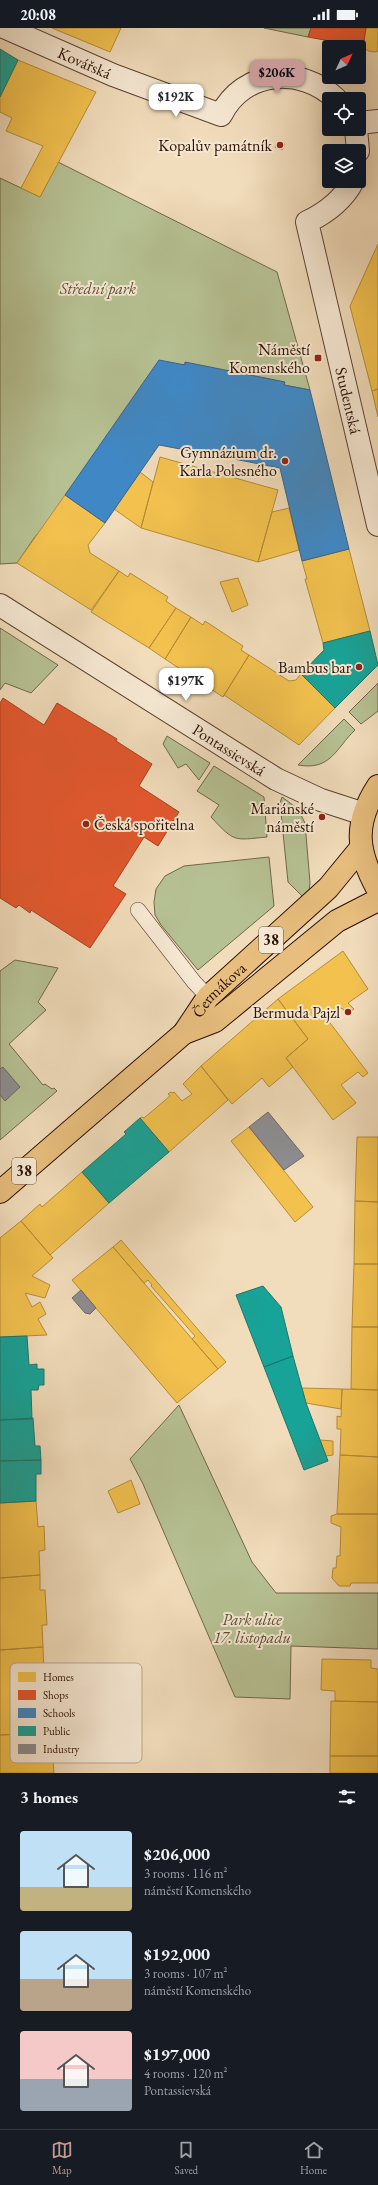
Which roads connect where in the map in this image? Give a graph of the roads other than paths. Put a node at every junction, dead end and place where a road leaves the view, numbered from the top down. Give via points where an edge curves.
1 (6, 28) edge
2 (328, 92) edge
3 (378, 121) edge
4 (366, 122) edge
5 (348, 188) edge
6 (378, 525) edge
7 (0, 605) edge
8 (378, 786) edge
9 (364, 814) junction
10 (360, 849) junction
11 (378, 890) edge
12 (378, 900) edge
13 (138, 910) dead end
14 (208, 997) junction
15 (184, 1033) junction
16 (0, 1192) edge

1 - 2 street, Kovářská via 35,43 143,87 221,115 229,101 239,92 275,77 288,75
3 - 4 street
5 - 6 street, Studentská via 329,210 307,222
7 - 9 street, Pontassievská via 276,780 321,800
8 - 9 main road
9 - 10 main road
10 - 11 main road
10 - 14 main road, Čermákova / 38 via 328,888
12 - 15 main road, Čermákova / 38 via 337,921 215,1021
13 - 14 lane via 166,948
14 - 15 main road, Čermákova / 38
15 - 16 main road, Čermákova / 38

